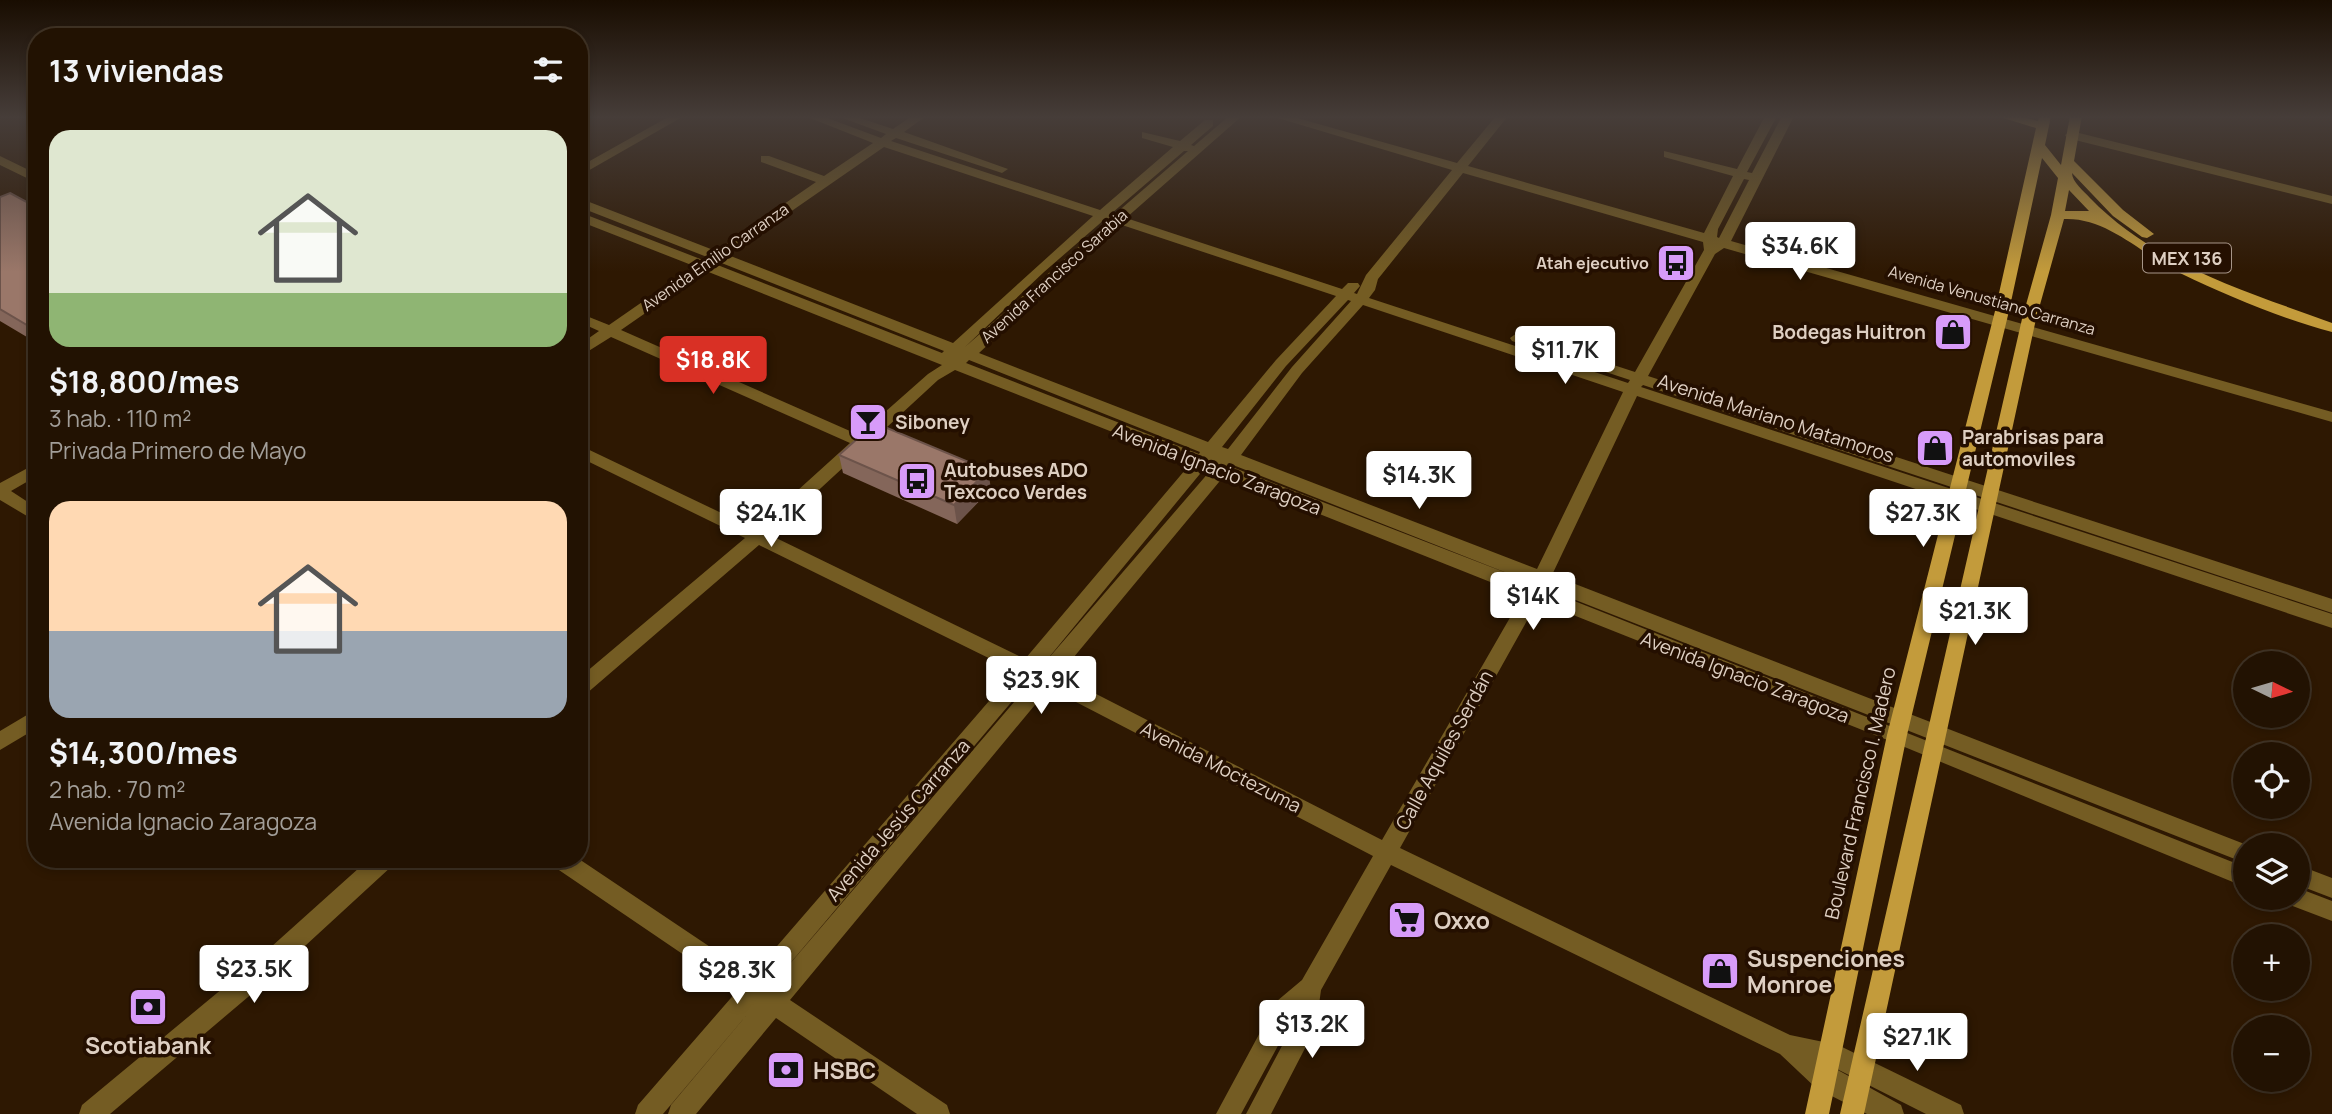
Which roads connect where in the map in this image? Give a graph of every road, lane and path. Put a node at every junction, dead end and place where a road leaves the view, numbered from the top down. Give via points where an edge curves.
1 (790, 168) edge
2 (844, 168) edge
3 (977, 168) edge
4 (983, 168) edge
5 (1160, 168) edge
6 (1173, 168) edge
7 (1458, 168) edge
8 (1480, 168) edge
9 (1720, 168) edge
10 (1745, 168) edge
11 (1763, 168) edge
12 (2034, 168) edge
13 (2057, 168) edge
14 (2065, 168) edge
15 (2074, 168) edge
16 (2220, 168) edge
17 (2238, 168) edge
18 (995, 173) junction
19 (1742, 174) junction
20 (2064, 177) junction
21 (1758, 178) junction
22 (825, 181) junction
23 (2332, 192) edge
24 (2332, 200) edge
25 (28, 205) edge
26 (588, 207) edge
27 (1115, 213) junction
28 (2058, 215) junction
29 (0, 217) edge
30 (588, 218) edge
31 (2108, 222) junction
32 (625, 227) junction
33 (1716, 239) junction
34 (708, 260) junction
35 (1360, 289) junction
36 (2001, 316) junction
37 (2332, 316) edge
38 (588, 321) edge
39 (2028, 324) junction
40 (2332, 328) edge
41 (611, 331) junction
42 (588, 346) edge
43 (956, 356) junction
44 (2205, 375) junction
45 (1635, 384) junction
46 (2332, 405) edge
47 (2332, 417) edge
48 (861, 442) junction
49 (588, 454) edge
50 (1216, 461) junction
51 (28, 474) edge
52 (1958, 490) junction
53 (0, 491) edge
54 (1988, 500) junction
55 (28, 510) edge
56 (757, 537) junction
57 (1138, 554) junction
58 (2243, 584) junction
59 (1537, 586) junction
60 (2332, 606) edge
61 (2332, 621) edge
62 (1028, 668) junction
63 (1047, 678) junction
64 (588, 681) edge
65 (28, 723) edge
66 (1899, 726) junction
67 (0, 742) edge
68 (1933, 742) junction
69 (904, 814) junction
70 (922, 825) junction
71 (2195, 835) junction
72 (2233, 849) edge
73 (1386, 852) junction
74 (2197, 858) junction
75 (374, 868) edge
76 (574, 868) edge
77 (2233, 872) edge
78 (2310, 880) edge
79 (2332, 888) edge
80 (2310, 903) edge
81 (2332, 911) edge
82 (1310, 988) junction
83 (751, 989) junction
84 (772, 1003) junction
85 (1788, 1046) junction
86 (1830, 1052) junction
87 (1825, 1079) junction
88 (1857, 1093) edge
89 (91, 1114) edge
90 (647, 1114) edge
91 (680, 1114) edge
92 (938, 1114) edge
93 (1228, 1114) edge
94 (1258, 1114) edge
95 (1817, 1114) edge
96 (1892, 1114) edge
97 (1952, 1114) edge

1 - 22 street
2 - 22 street, Avenida Emilio Carranza
3 - 18 street, Avenida Mariano Matamoros
4 - 18 street, Avenida Mariano Matamoros
5 - 27 street, Avenida Francisco Sarabia
6 - 27 street, Avenida Francisco Sarabia
7 - 35 street, Avenida Jesús Carranza
8 - 33 street, Avenida Venustiano Carranza
9 - 19 street
10 - 19 street, Calle Aquiles Serdán
11 - 21 street, Calle Aquiles Serdán
12 - 36 main road, Boulevard Francisco I. Madero
13 - 20 main road, MEX 136
14 - 20 main road
15 - 37 main road, MEX 136 via 2118,213 2193,262
16 - 24 street
17 - 23 street
18 - 27 street, Avenida Mariano Matamoros
19 - 21 street
19 - 33 street, Calle Aquiles Serdán
20 - 28 main road
20 - 31 main road, MEX 136
21 - 33 street, Calle Aquiles Serdán
22 - 34 street, Avenida Emilio Carranza
25 - 29 street
26 - 32 street, Avenida Ignacio Zaragoza
27 - 35 street, Avenida Mariano Matamoros
27 - 43 street, Avenida Francisco Sarabia
28 - 31 main road via 2084,214
28 - 39 main road
30 - 32 street, Avenida Ignacio Zaragoza
31 - 40 main road, MEX 136 via 2209,281
32 - 34 street, Avenida Ignacio Zaragoza
33 - 36 street, Avenida Venustiano Carranza
33 - 45 street, Calle Aquiles Serdán
34 - 41 street, Avenida Emilio Carranza
34 - 43 street, Avenida Ignacio Zaragoza
35 - 45 street, Avenida Mariano Matamoros
35 - 50 street, Avenida Jesús Carranza via 1289,366
36 - 39 street, Avenida Venustiano Carranza
36 - 52 main road, Boulevard Francisco I. Madero
38 - 41 street
39 - 44 street, Avenida Venustiano Carranza
39 - 54 main road
41 - 42 street, Avenida Emilio Carranza
41 - 48 street
43 - 48 street, Avenida Francisco Sarabia
43 - 50 street, Avenida Ignacio Zaragoza
44 - 46 street, Avenida Venustiano Carranza
44 - 47 street, Avenida Venustiano Carranza
45 - 52 street, Avenida Mariano Matamoros
45 - 59 street, Calle Aquiles Serdán
48 - 56 street, Avenida Francisco Sarabia
49 - 56 street, Avenida Moctezuma
50 - 57 street, Avenida Jesús Carranza
50 - 59 street, Avenida Ignacio Zaragoza
51 - 53 street
52 - 54 street, Avenida Mariano Matamoros
52 - 66 main road, Boulevard Francisco I. Madero
53 - 55 street
54 - 58 street, Avenida Mariano Matamoros
54 - 68 main road
56 - 62 street, Avenida Moctezuma
56 - 64 street, Avenida Francisco Sarabia
57 - 62 street, Avenida Jesús Carranza
57 - 63 street, Avenida Jesús Carranza
58 - 60 street, Avenida Mariano Matamoros
58 - 61 street, Avenida Mariano Matamoros
59 - 66 street, Avenida Ignacio Zaragoza
59 - 73 street, Calle Aquiles Serdán
62 - 63 street, Avenida Moctezuma
62 - 69 street, Avenida Jesús Carranza
63 - 70 street, Avenida Jesús Carranza
63 - 73 street, Avenida Moctezuma
65 - 67 street
66 - 68 street, Avenida Ignacio Zaragoza
66 - 86 main road, Boulevard Francisco I. Madero
68 - 71 street, Avenida Ignacio Zaragoza
68 - 74 street, Avenida Ignacio Zaragoza
68 - 88 main road
69 - 70 street
69 - 83 street, Avenida Jesús Carranza
70 - 84 street, Avenida Jesús Carranza
71 - 72 street, Avenida Ignacio Zaragoza
71 - 74 street
73 - 82 street, Calle Aquiles Serdán
73 - 85 street, Avenida Moctezuma
74 - 77 street, Avenida Ignacio Zaragoza
75 - 89 street via 260,972
76 - 83 street
78 - 79 street
80 - 81 street
82 - 93 street, Calle Aquiles Serdán via 1285,1009
82 - 94 street, Calle Aquiles Serdán via 1304,1027
83 - 84 street
83 - 90 street, Avenida Jesús Carranza
84 - 91 street, Avenida Jesús Carranza
84 - 92 street
85 - 86 street, Avenida Moctezuma
85 - 87 street, Avenida Moctezuma
86 - 87 main road, Boulevard Francisco I. Madero
86 - 88 street, Avenida Moctezuma
87 - 88 street, Avenida Moctezuma
87 - 95 main road, Boulevard Francisco I. Madero
88 - 96 street, Avenida Moctezuma
88 - 97 street, Avenida Moctezuma

